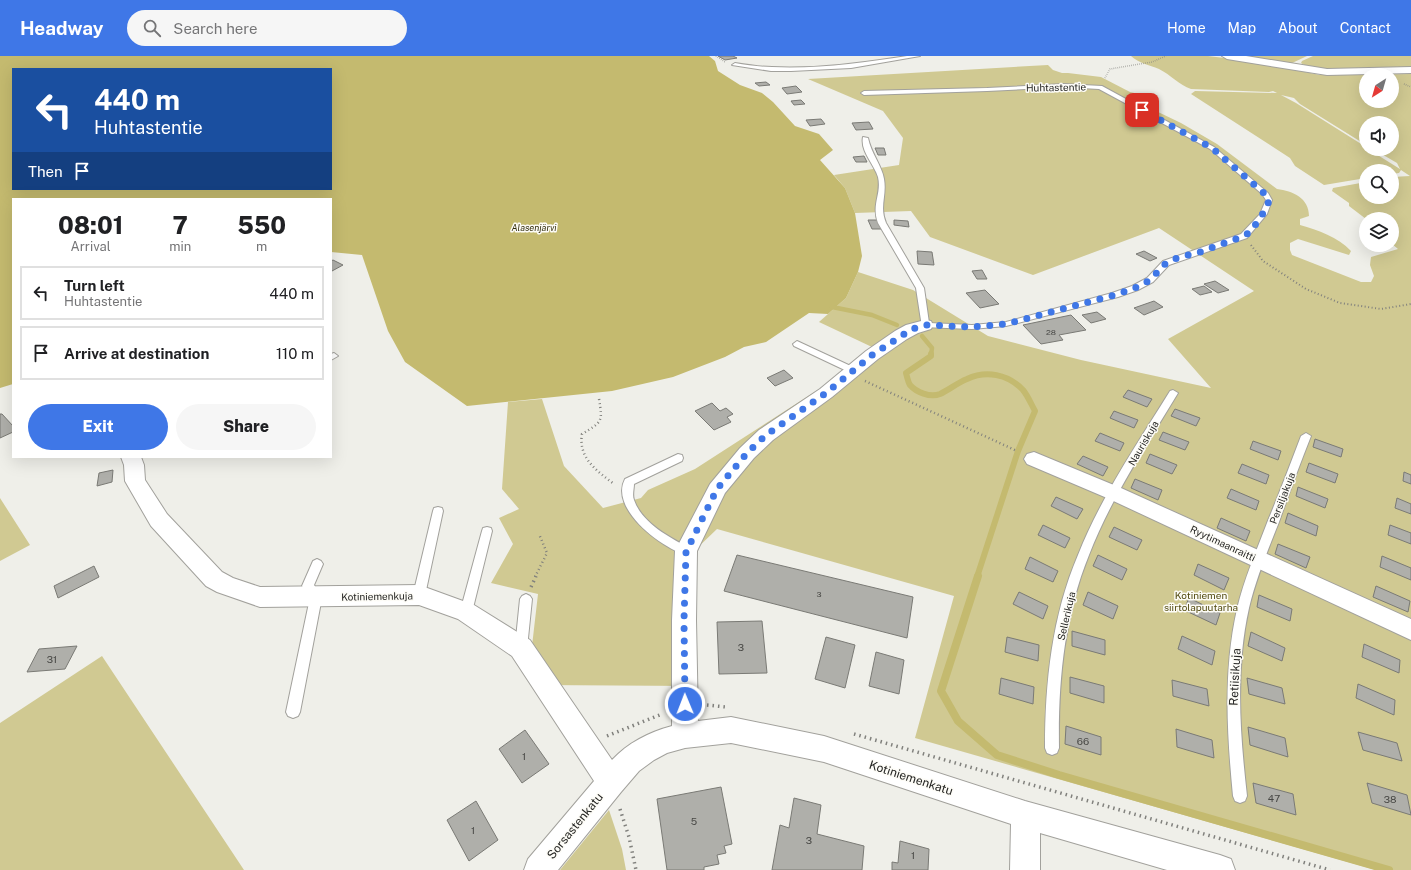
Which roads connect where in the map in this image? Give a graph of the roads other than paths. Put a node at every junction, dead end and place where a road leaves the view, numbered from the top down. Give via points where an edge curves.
1 (917, 56) edge
2 (1227, 56) edge
3 (735, 65) dead end
4 (1411, 70) edge
5 (864, 94) dead end
6 (865, 138) dead end
7 (925, 325) junction
8 (797, 344) dead end
9 (850, 372) junction
10 (1172, 393) dead end
11 (1306, 436) dead end
12 (131, 458) edge
13 (678, 458) dead end
14 (1034, 459) dead end
15 (1114, 493) junction
16 (438, 511) dead end
17 (487, 531) dead end
18 (686, 552) junction
19 (1258, 560) junction
20 (317, 564) dead end
21 (419, 595) junction
22 (316, 597) junction
23 (526, 599) road end
24 (466, 612) junction
25 (1411, 630) edge
26 (521, 648) junction
27 (293, 712) dead end
28 (686, 735) junction
29 (1052, 748) dead end
30 (611, 782) junction
31 (1240, 796) dead end
32 (1025, 815) junction
33 (539, 870) edge
34 (1025, 870) edge
35 (1220, 870) edge

1 - 3 lane via 851,66 791,69
2 - 4 street via 1326,72
5 - 7 lane, Huhtastentie via 1036,86 1100,87 1212,148 1261,189 1269,199 1261,217 1250,232 1239,239 1166,263 1150,280 1135,288 995,326
6 - 7 lane via 881,177 878,213 920,288
7 - 9 street, Huhtastentie via 901,335
8 - 9 lane
9 - 18 street, Huhtastentie via 826,393 766,435 747,453 717,489
10 - 15 lane, Nauriskuja
11 - 19 lane, Persiljakuja
12 - 22 street, Kotiniemenkuja via 135,481 159,520 214,579 260,597
13 - 18 lane via 629,482 628,499 636,514 665,540
14 - 15 street, Ryytimaanraitti
15 - 19 street, Ryytimaanraitti
15 - 29 lane, Sellerikuja via 1083,555 1063,622 1053,694
16 - 21 lane
17 - 24 lane
18 - 28 street, Huhtastentie
19 - 25 street, Ryytimaanraitti
19 - 31 lane, Retiisikuja via 1243,610 1234,671 1234,746
20 - 22 lane via 308,586
21 - 22 street, Kotiniemenkuja
21 - 24 street, Kotiniemenkuja
22 - 27 lane
23 - 26 lane
24 - 26 street, Kotiniemenkuja
26 - 30 street, Kotiniemenkuja
28 - 30 street, Kotiniemenkatu via 661,742 644,751 629,762
28 - 32 street, Kotiniemenkatu via 731,730 824,749
30 - 33 street, Sorsastenkatu
32 - 34 street
32 - 35 street, Kotiniemenkatu

